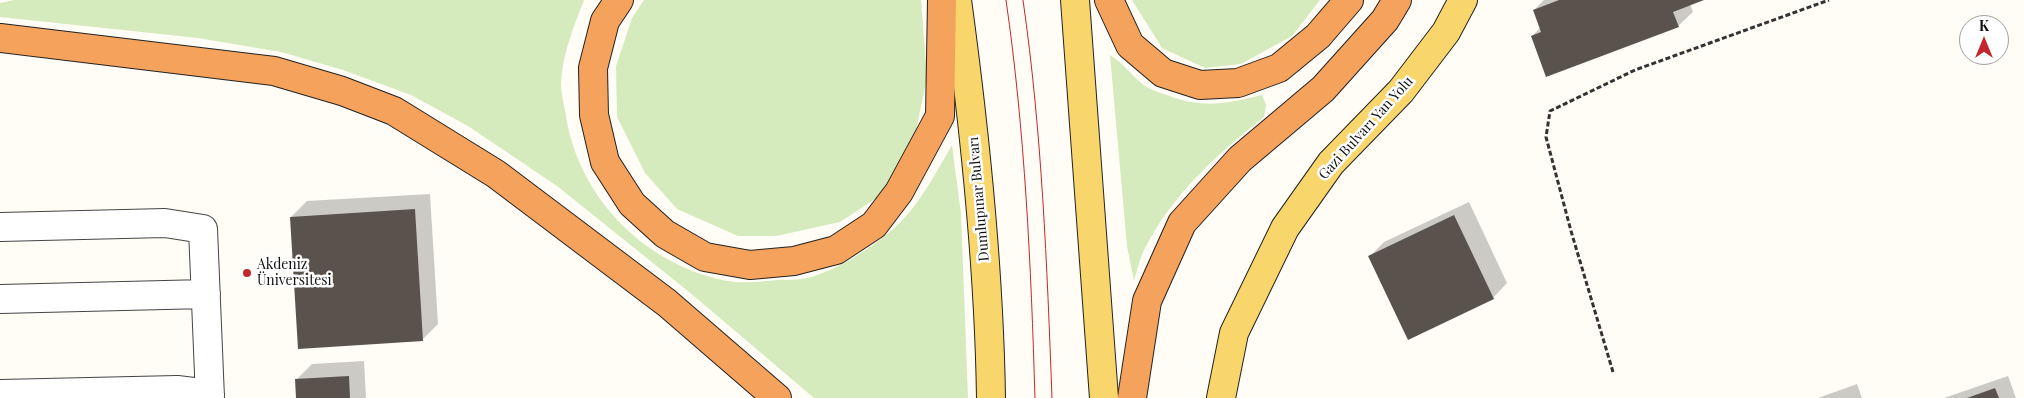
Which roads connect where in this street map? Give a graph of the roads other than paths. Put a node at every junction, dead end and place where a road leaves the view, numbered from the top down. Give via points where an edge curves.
1 (619, 0) edge
2 (942, 0) edge
3 (957, 0) edge
4 (1075, 0) edge
5 (1109, 0) edge
6 (1349, 0) edge
7 (1397, 0) edge
8 (1462, 0) edge
9 (0, 38) edge
10 (0, 227) edge
11 (206, 294) junction
12 (0, 299) edge
13 (0, 394) edge
14 (210, 396) edge
15 (777, 398) edge
16 (991, 398) edge
17 (1104, 398) edge
18 (1132, 398) edge
19 (1221, 398) edge

1 - 2 highway via 605,21 592,68 594,115 605,162 632,204 665,234 704,257 750,265 794,261 836,250 874,225 899,192 940,116
3 - 16 main road, Dumlupınar Bulvarı via 972,117 990,327
4 - 17 main road
5 - 6 highway via 1130,45 1163,73 1200,85 1238,83 1279,68 1318,36
7 - 18 highway via 1385,20 1323,89 1240,159 1182,223 1147,301
8 - 19 main road, Gazi Bulvarı Yan Yolu via 1446,32 1401,91 1331,163 1285,228 1234,334
9 - 15 highway via 274,71 342,91 394,111 496,174 667,303
10 - 11 lane via 165,223 203,229
11 - 12 lane
11 - 14 lane
13 - 14 lane via 177,390

